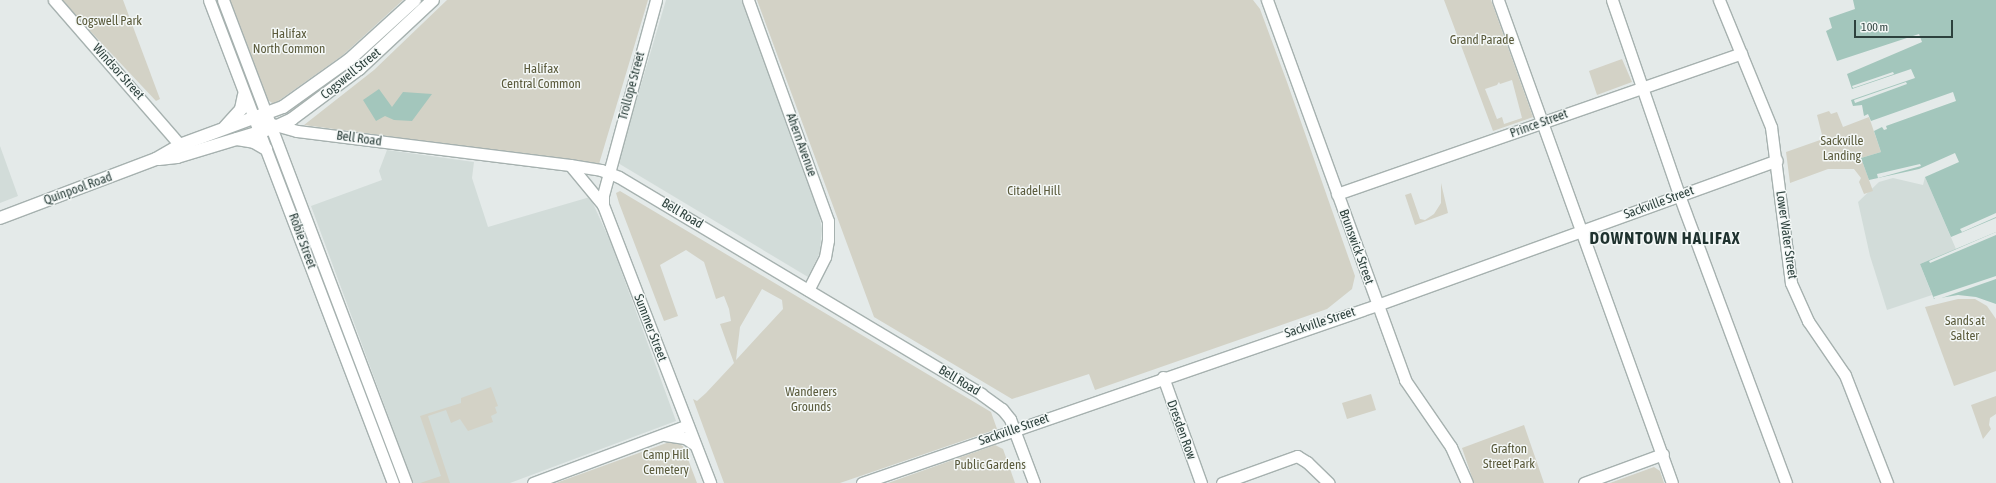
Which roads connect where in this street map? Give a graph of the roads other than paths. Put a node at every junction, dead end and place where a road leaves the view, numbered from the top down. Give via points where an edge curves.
1 (54, 0) edge
2 (209, 0) edge
3 (223, 0) edge
4 (415, 0) edge
5 (433, 0) edge
6 (656, 0) edge
7 (748, 0) edge
8 (1267, 0) edge
9 (1498, 0) edge
10 (1612, 0) edge
11 (1719, 0) edge
12 (1741, 53) junction
13 (1642, 88) junction
14 (244, 95) junction
15 (254, 119) junction
16 (1543, 123) junction
17 (273, 125) junction
18 (224, 128) junction
19 (259, 132) junction
20 (232, 138) junction
21 (180, 145) junction
22 (266, 149) junction
23 (156, 159) junction
24 (1777, 160) junction
25 (570, 165) junction
26 (609, 172) junction
27 (1337, 194) junction
28 (1679, 195) junction
29 (603, 205) junction
30 (0, 218) edge
31 (1582, 231) junction
32 (808, 290) junction
33 (1377, 305) junction
34 (1163, 377) junction
35 (688, 425) junction
36 (1014, 430) junction
37 (662, 435) junction
38 (694, 444) junction
39 (1662, 454) junction
40 (393, 483) edge
41 (406, 483) edge
42 (533, 483) edge
43 (710, 483) edge
44 (862, 483) edge
45 (1034, 483) edge
46 (1201, 483) edge
47 (1222, 483) edge
48 (1329, 483) edge
49 (1467, 483) edge
50 (1584, 483) edge
51 (1672, 483) edge
52 (1786, 483) edge
53 (1887, 483) edge

1 - 21 street, Windsor Street via 175,136
2 - 14 street, Robie Street
3 - 17 street, Robie Street
4 - 17 main road, Cogswell Street via 375,39 297,98
5 - 17 main road, Cogswell Street via 359,69 325,96
6 - 26 street, Trollope Street
7 - 32 street, Ahern Avenue via 828,221 825,257
8 - 27 street, Brunswick Street
9 - 16 street
10 - 13 street
11 - 12 street, Lower Water Street
12 - 13 street, Prince Street
12 - 24 street, Lower Water Street via 1771,127
13 - 16 street, Prince Street
13 - 28 street
14 - 15 street, Robie Street
14 - 18 main road via 241,109
15 - 17 main road, Quinpool Road
15 - 18 main road, Quinpool Road
15 - 19 street, Robie Street
16 - 27 street, Prince Street
16 - 31 street
17 - 19 main road, Cogswell Street
17 - 25 street, Bell Road
17 - 41 street, Robie Street
18 - 21 main road, Quinpool Road
19 - 20 main road, Quinpool Road
19 - 22 street, Robie Street
20 - 22 main road via 250,141
20 - 23 main road, Quinpool Road via 177,157
21 - 23 main road, Quinpool Road
22 - 40 street, Robie Street
23 - 30 main road, Quinpool Road
24 - 28 street, Sackville Street
24 - 53 street, Lower Water Street via 1783,238 1791,283 1808,321 1845,375
25 - 26 street, Bell Road
25 - 29 street
26 - 29 street, Summer Street via 602,195
26 - 32 street, Bell Road
27 - 33 street, Brunswick Street
28 - 31 street, Sackville Street
28 - 52 street
29 - 35 street, Summer Street
31 - 33 street, Sackville Street
31 - 39 street
32 - 36 street, Bell Road via 981,394 1002,409
33 - 34 street, Sackville Street
33 - 49 street, Brunswick Street via 1405,380 1451,447
34 - 36 street, Sackville Street
34 - 46 street, Dresden Row
35 - 37 street
35 - 38 street, Summer Street
36 - 44 street, Sackville Street
36 - 45 street, Bell Road
37 - 38 street via 677,436
37 - 42 street
38 - 43 street, Summer Street
39 - 50 street
39 - 51 street
47 - 48 street via 1297,456

